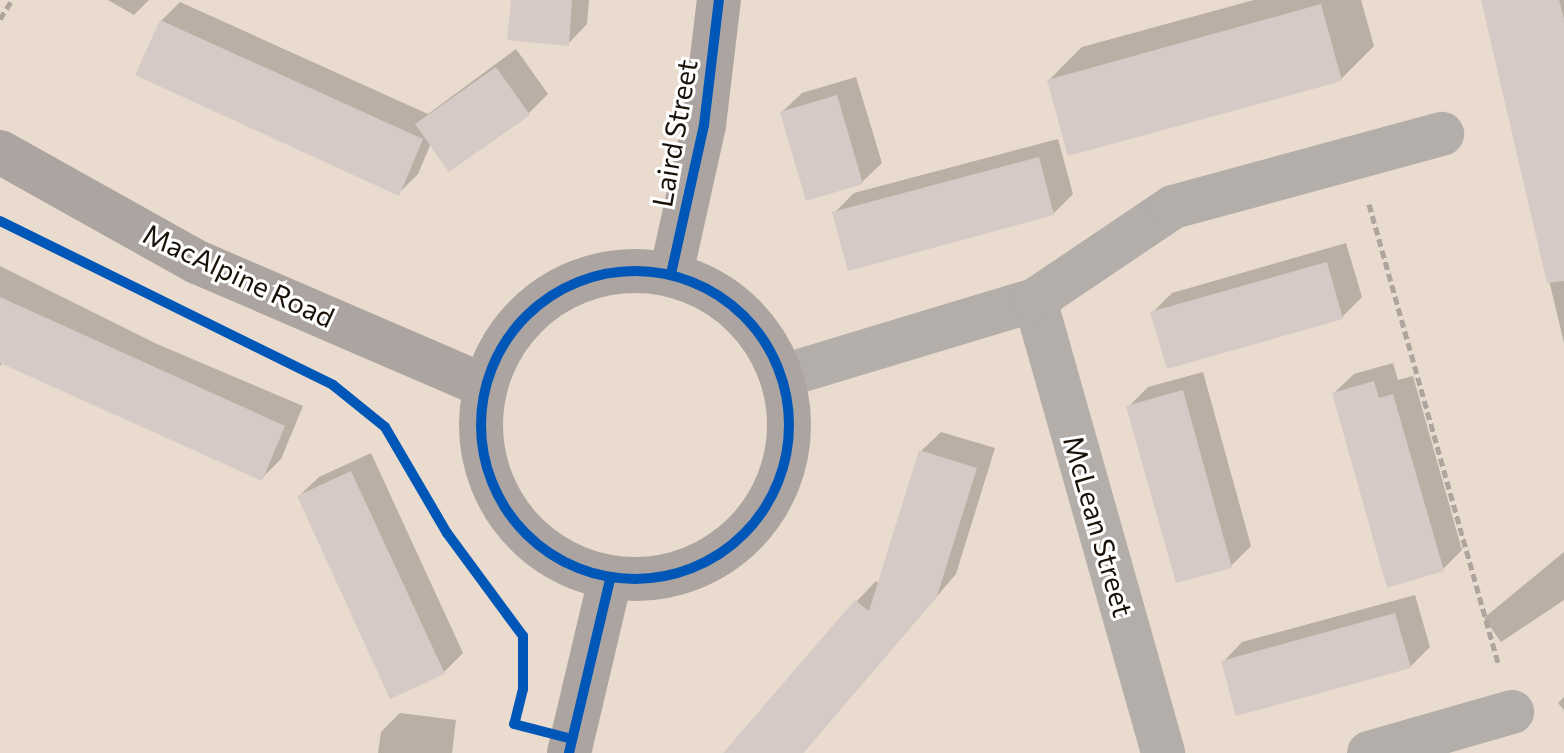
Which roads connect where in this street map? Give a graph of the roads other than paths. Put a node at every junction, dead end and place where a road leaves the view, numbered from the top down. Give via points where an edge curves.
1 (719, 0) edge
2 (1442, 134) dead end
3 (0, 152) edge
4 (671, 274) junction
5 (1035, 300) junction
6 (783, 376) junction
7 (485, 386) junction
8 (610, 579) junction
9 (1512, 712) road end
10 (569, 753) edge
11 (1163, 753) edge
12 (1369, 753) edge

1 - 4 street, Laird Street via 704,125
2 - 5 street via 1173,207
3 - 7 street, MacAlpine Road via 197,262
4 - 6 street via 719,294 759,330
4 - 7 street via 603,273 554,293 508,336
5 - 6 street
5 - 11 street, McLean Street
6 - 8 street via 791,429 781,481 754,527 714,561 676,574
7 - 8 street via 480,437 493,487 514,520 561,563
8 - 10 street
9 - 12 street

